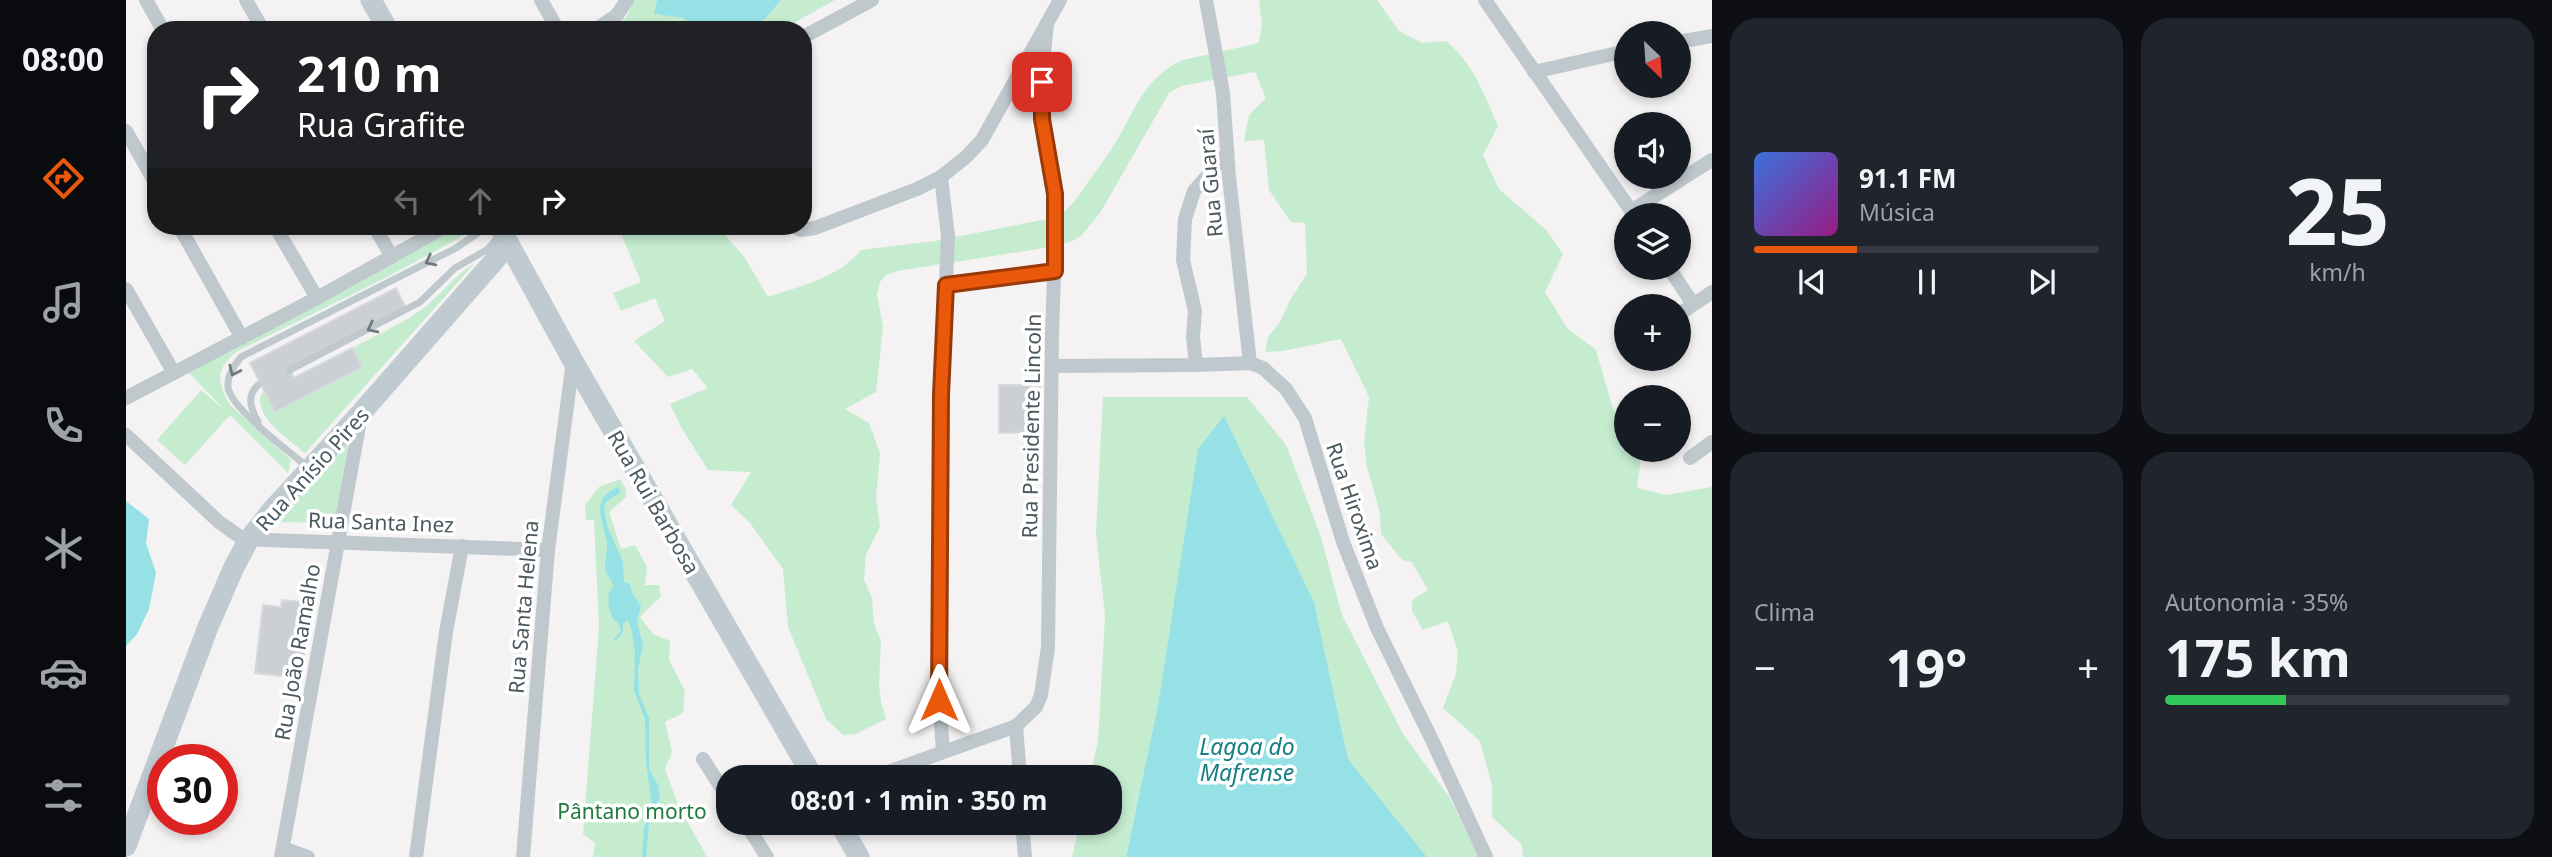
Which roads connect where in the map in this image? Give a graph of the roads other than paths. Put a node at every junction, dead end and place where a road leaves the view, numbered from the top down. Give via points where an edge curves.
1 (146, 0) edge
2 (246, 0) edge
3 (371, 0) edge
4 (541, 0) edge
5 (627, 0) edge
6 (872, 0) edge
7 (1060, 0) edge
8 (1206, 0) edge
9 (1485, 0) edge
10 (158, 21) edge
11 (258, 21) edge
12 (382, 21) edge
13 (553, 21) edge
14 (608, 21) edge
15 (1047, 24) junction
16 (812, 32) edge
17 (1712, 36) edge
18 (1691, 40) edge
19 (1614, 54) edge
20 (1534, 72) junction
21 (126, 131) edge
22 (1227, 153) junction
23 (1712, 160) edge
24 (147, 168) edge
25 (941, 177) junction
26 (1625, 203) edge
27 (1647, 203) edge
28 (812, 228) edge
29 (184, 235) edge
30 (280, 235) edge
31 (379, 235) edge
32 (430, 235) edge
33 (497, 240) edge
34 (392, 257) junction
35 (1055, 271) junction
36 (1677, 280) edge
37 (946, 285) junction
38 (126, 289) edge
39 (1712, 292) edge
40 (317, 298) junction
41 (1693, 304) joint
42 (242, 338) junction
43 (573, 362) junction
44 (1250, 363) junction
45 (1196, 365) junction
46 (1052, 366) junction
47 (290, 370) dead end
48 (174, 373) junction
49 (258, 385) dead end
50 (126, 398) edge
51 (361, 413) junction
52 (261, 426) junction
53 (126, 435) edge
54 (1712, 442) edge
55 (1691, 457) edge
56 (310, 468) junction
57 (249, 540) junction
58 (339, 542) junction
59 (462, 546) junction
60 (548, 550) junction
61 (1016, 726) junction
62 (943, 751) junction
63 (703, 759) dead end
64 (806, 765) edge
65 (906, 765) edge
66 (1019, 765) edge
67 (716, 779) edge
68 (753, 835) edge
69 (846, 835) edge
70 (1024, 835) edge
71 (126, 846) edge
72 (282, 852) edge
73 (308, 857) edge
74 (416, 857) edge
75 (523, 857) edge
76 (767, 857) edge
77 (859, 857) edge
78 (1025, 857) edge
79 (1486, 857) edge

1 - 10 street
2 - 11 street
3 - 12 street
4 - 13 street
5 - 14 street
6 - 16 street
7 - 15 street
8 - 22 street, Rua Guaraí via 1223,93
9 - 20 street
15 - 25 street via 982,140
15 - 35 street, Rua Presidente Lincoln via 1042,119 1055,194
17 - 18 street
19 - 20 street
20 - 26 street
21 - 24 street
22 - 44 street, Rua Guaraí
22 - 45 street via 1194,191 1185,219 1183,260 1195,311
23 - 27 street
25 - 28 street
25 - 37 street via 948,236
29 - 42 street
30 - 40 street
31 - 34 street
32 - 34 street
33 - 43 street, Rua Rui Barbosa
33 -> 47 lane via 455,268 420,302
33 - 51 street, Rua Anísio Pires
33 -> 52 lane via 456,248 241,358 229,376 228,389 241,409
34 - 40 street
35 - 37 street
35 - 46 street, Rua Presidente Lincoln
36 - 41 street
37 - 62 street via 939,594
38 - 48 street
39 - 41 street
40 - 42 street
42 - 48 street
43 - 60 street, Rua Santa Helena
43 - 64 street, Rua Rui Barbosa
44 - 45 street
44 - 79 street, Rua Hiroxima via 1263,368 1286,389 1304,418 1343,542 1377,628
45 - 46 street
46 - 61 street, Rua Presidente Lincoln via 1048,647 1041,695 1036,707
48 - 50 street
49 - 52 lane via 249,399
51 - 56 street, Rua Anísio Pires
51 - 58 street, Rua João Ramalho
52 - 56 lane
53 - 57 street, Rua Santa Inez via 219,522
54 - 55 street
56 - 57 street, Rua Anísio Pires
57 - 58 street, Rua Santa Inez
57 - 71 street, Rua Anísio Pires via 208,627
58 - 59 street, Rua Santa Inez
58 - 72 street, Rua João Ramalho
59 - 60 street, Rua Santa Inez
59 - 74 street
60 - 75 street, Rua Santa Helena
61 - 62 street
61 - 66 street
62 - 65 street
63 - 67 street
68 - 76 street
69 - 77 street
70 - 78 street
72 - 73 street

